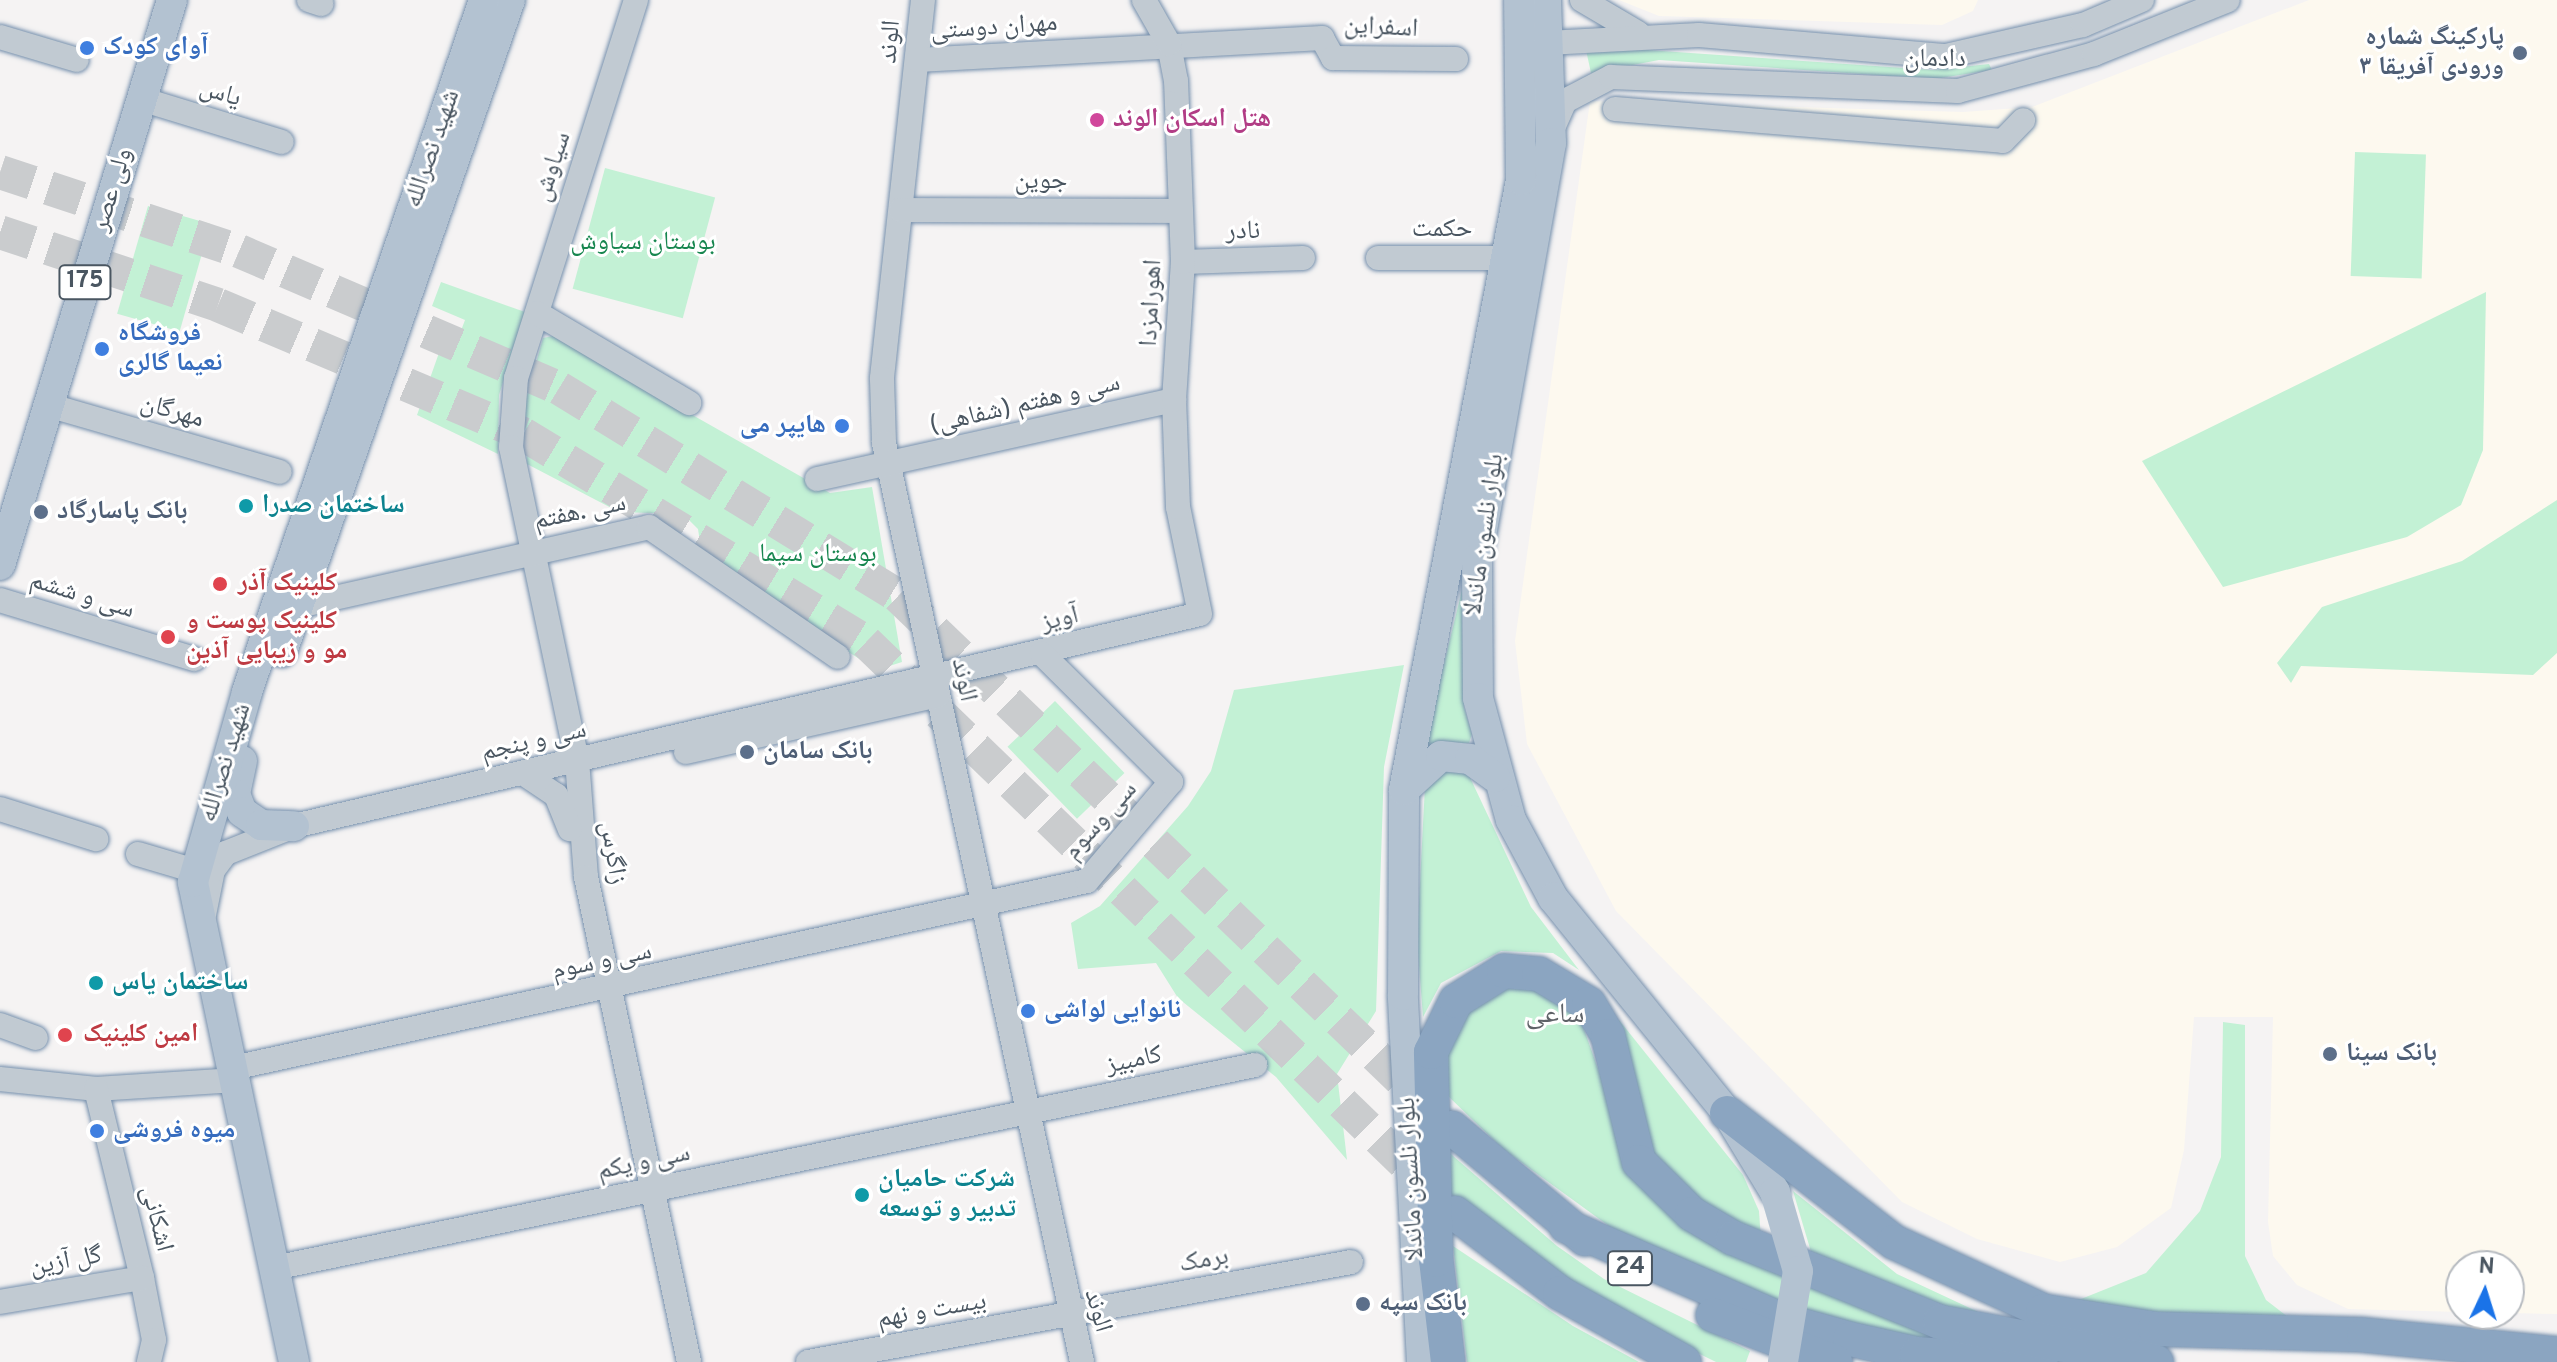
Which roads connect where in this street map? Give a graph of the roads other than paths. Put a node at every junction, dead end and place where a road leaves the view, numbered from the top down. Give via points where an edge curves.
1 (172, 0) edge
2 (484, 0) edge
3 (510, 0) edge
4 (636, 0) edge
5 (923, 0) edge
6 (1144, 0) edge
7 (1519, 0) edge
8 (1546, 0) edge
9 (1582, 0) edge
10 (2142, 0) edge
11 (2228, 0) edge
12 (1640, 34) junction
13 (2041, 36) junction
14 (0, 37) edge
15 (1547, 43) junction
16 (1169, 44) junction
17 (1456, 59) dead end
18 (77, 60) dead end
19 (918, 60) junction
20 (2048, 68) junction
21 (141, 99) junction
22 (1615, 109) dead end
23 (2023, 120) dead end
24 (1552, 131) junction
25 (282, 142) dead end
26 (1521, 180) junction
27 (901, 210) junction
28 (1181, 211) junction
29 (1303, 258) dead end
30 (1378, 258) dead end
31 (1505, 258) junction
32 (1183, 262) junction
33 (537, 313) junction
34 (524, 352) joint
35 (1174, 400) junction
36 (689, 403) dead end
37 (48, 405) junction
38 (888, 465) junction
39 (280, 472) dead end
40 (817, 479) dead end
41 (1470, 506) junction
42 (530, 552) junction
43 (0, 565) edge
44 (1444, 573) junction
45 (1476, 578) junction
46 (0, 600) edge
47 (299, 606) junction
48 (1200, 614) joint
49 (1042, 654) junction
50 (838, 657) dead end
51 (194, 659) dead end
52 (936, 687) junction
53 (576, 769) junction
54 (523, 773) junction
55 (1495, 777) junction
56 (1404, 790) junction
57 (0, 809) edge
58 (294, 826) junction
59 (96, 839) dead end
60 (138, 854) dead end
61 (195, 871) junction
62 (586, 877) junction
63 (982, 910) junction
64 (202, 926) junction
65 (609, 989) junction
66 (0, 1025) edge
67 (36, 1038) dead end
68 (1255, 1065) dead end
69 (234, 1074) junction
70 (0, 1079) edge
71 (96, 1089) junction
72 (1024, 1113) junction
73 (1727, 1113) junction
74 (1452, 1128) tunnel mouth
75 (652, 1190) junction
76 (1455, 1213) tunnel mouth
77 (1566, 1226) junction
78 (1351, 1262) dead end
79 (274, 1268) junction
80 (142, 1278) junction
81 (0, 1302) edge
82 (1066, 1315) junction
83 (2557, 1354) edge
84 (149, 1362) edge
85 (294, 1362) edge
86 (689, 1362) edge
87 (808, 1362) edge
88 (1066, 1362) edge
89 (1082, 1362) edge
90 (1422, 1362) edge
91 (1448, 1362) edge
92 (1684, 1362) edge
93 (1783, 1362) edge
94 (1835, 1362) edge
95 (2159, 1362) edge

1 - 21 main road, ولی عصر / 175
2 - 61 main road, شهید نصرالله via 247,692
3 - 47 main road, شهید نصرالله
4 - 33 street, سیاوش
5 - 19 street, الوند
6 - 16 street, اهورامزدا
7 - 26 main road, بلوار نلسون ماندلا
8 - 15 main road, بلوار نلسون ماندلا
9 - 12 street
10 - 13 street, دادمان
11 - 20 street, دادمان
12 - 13 street, دادمان via 1946,56
12 - 15 street, دادمان
13 - 20 street
14 - 18 street
15 - 24 main road, بلوار نلسون ماندلا
15 - 26 main road
16 - 17 street, اسفراین via 1322,38 1333,58
16 - 19 street, مهران دوستی
16 - 28 street, اهورامزدا
19 - 27 street, الوند
20 - 24 street, دادمان via 1958,91 1627,75 1574,93
21 - 25 street, یاس
21 - 37 main road, ولی عصر / 175
22 - 23 street via 2003,141
24 - 41 main road, بلوار نلسون ماندلا
26 - 31 main road, بلوار نلسون ماندلا
27 - 28 street, جوین
27 - 38 street, الوند via 882,379
28 - 32 street, اهورامزدا
29 - 32 street, نادر
30 - 31 street, حکمت
31 - 41 main road, بلوار نلسون ماندلا
32 - 35 street, اهورامزدا
33 - 34 street, سیاوش
33 - 36 street
34 - 42 street, زاگرس via 511,447
35 - 38 street, سی و هفتم (شفاهی)
35 - 48 street, اهورامزدا via 1178,507
37 - 39 street, مهرگان
37 - 43 main road, ولی عصر / 175
38 - 40 street, سی و هفتم (شفاهی)
38 - 52 street, الوند
41 - 44 main road, بلوار نلسون ماندلا
41 - 45 main road, بلوار نلسون ماندلا
42 - 47 street, سی .هفتم
42 - 50 street, سی .هفتم via 649,527
42 - 53 street, زاگرس
44 - 45 main road via 1462,564
44 - 56 main road, بلوار نلسون ماندلا
45 - 55 main road, بلوار نلسون ماندلا via 1474,670
46 - 51 street, سی و ششم
47 - 58 main road, شهید نصرالله via 235,783 237,803 256,824
48 - 49 street, آویز
49 - 52 street, آویز
49 - 63 street, سی وسوم via 1171,782 1087,881
52 - 53 street, سی و پنجم
52 - 63 street, الوند
53 - 54 street, سی و پنجم
53 - 62 street, زاگرس
54 - 58 street, سی و پنجم
54 - 62 street via 556,795
55 - 56 main road via 1470,759 1441,756
55 - 73 main road, بلوار نلسون ماندلا via 1553,898
56 - 90 main road, بلوار نلسون ماندلا via 1403,995
57 - 59 street
58 - 64 street, سی و پنجم via 218,861
60 - 61 street
61 - 64 main road, شهید نصرالله
62 - 65 street, زاگرس
63 - 65 street, سی و سوم
63 - 72 street, الوند
64 - 69 main road, شهید نصرالله
65 - 69 street, سی و سوم
65 - 75 street, زاگرس
66 - 67 street
68 - 72 street, کامبیز
69 - 71 street, سی و سوم
69 - 79 main road, شهید نصرالله
70 - 71 street, سی و سوم
71 - 80 street, اشکانی
72 - 75 street, سی و یکم
72 - 82 street, الوند
73 - 83 highway via 1894,1242 2043,1311 2155,1329 2364,1335
73 - 93 main road, بلوار نلسون ماندلا, bridge via 1775,1192 1798,1271
74 - 77 highway, 24
75 - 79 street, سی و یکم
75 - 86 street, زاگرس
76 - 92 highway, 24 via 1560,1293
77 - 94 highway, 24 via 1706,1311
77 - 95 highway via 1785,1321 1850,1339 2001,1362
78 - 82 street, برمک
79 - 85 main road, شهید نصرالله
80 - 81 street, گل آزین
80 - 84 street, اشکانی via 154,1340
82 - 87 street, بیست و نهم
82 - 88 street
82 - 89 street, الوند
91 - 95 highway via 1436,1260 1431,1052 1456,1001 1504,971 1539,974 1589,1004 1608,1036 1639,1162 1692,1214 1733,1238 1940,1322

